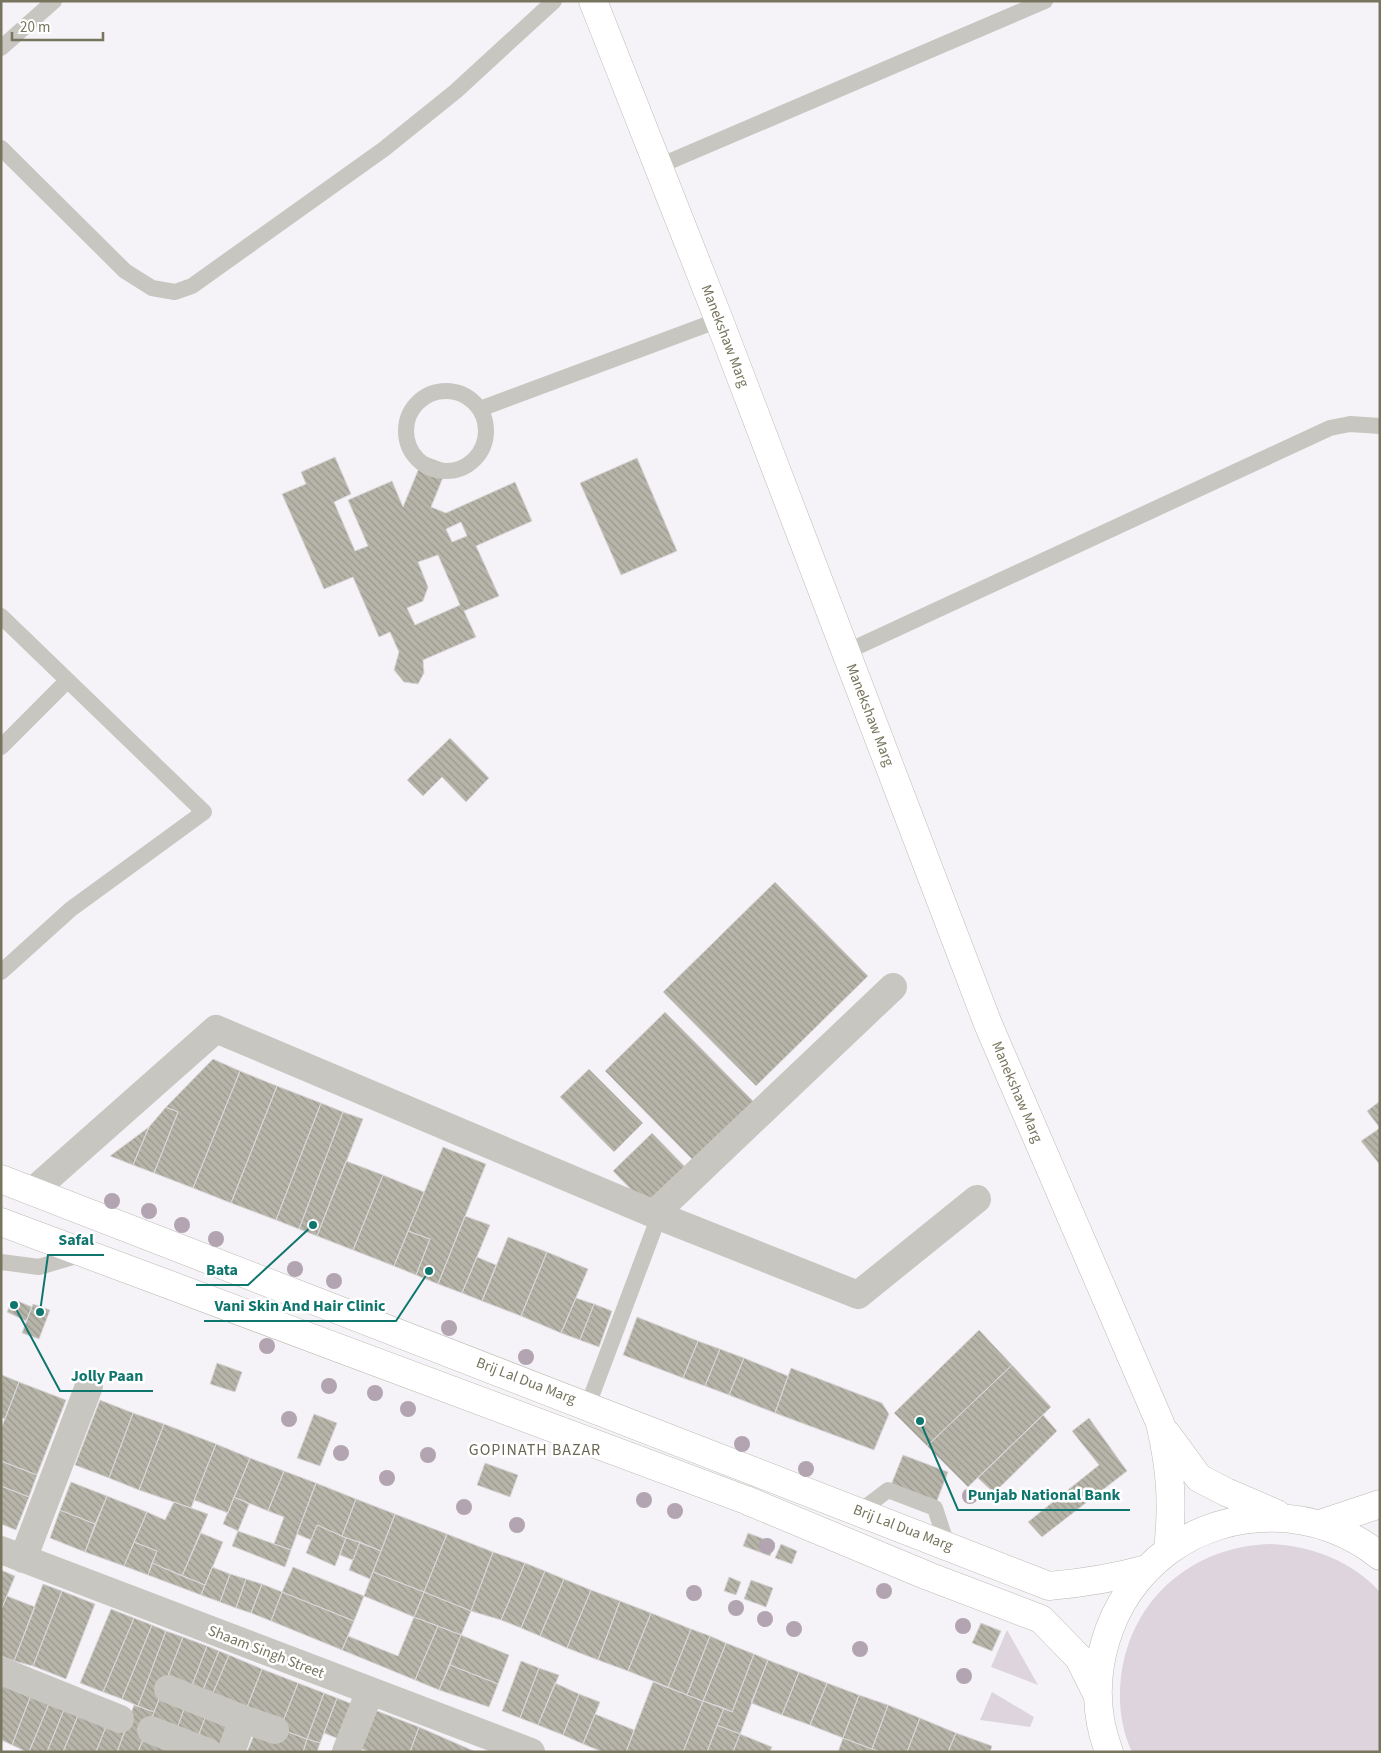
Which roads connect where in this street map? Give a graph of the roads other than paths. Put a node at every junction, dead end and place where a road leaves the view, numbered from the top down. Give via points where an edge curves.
1 (54, 1) edge
2 (554, 1) edge
3 (593, 1) edge
4 (1045, 1) edge
5 (1, 48) edge
6 (1, 148) edge
7 (659, 166) junction
8 (719, 320) junction
9 (480, 409) junction
10 (1380, 426) edge
11 (1, 616) edge
12 (846, 652) junction
13 (68, 680) junction
14 (1, 747) edge
15 (1, 972) edge
16 (893, 987) dead end
17 (1, 1179) edge
18 (33, 1191) junction
19 (977, 1199) dead end
20 (657, 1215) junction
21 (1, 1222) edge
22 (85, 1253) junction
23 (1, 1262) edge
24 (89, 1386) dead end
25 (588, 1405) junction
26 (1160, 1423) junction
27 (1380, 1504) edge
28 (1285, 1517) junction
29 (1320, 1524) junction
30 (1168, 1551) junction
31 (12, 1554) edge
32 (1380, 1556) edge
33 (1147, 1569) junction
34 (1, 1671) edge
35 (168, 1690) dead end
36 (370, 1691) junction
37 (1097, 1694) junction
38 (120, 1719) dead end
39 (243, 1719) junction
40 (151, 1730) dead end
41 (275, 1730) dead end
42 (500, 1746) edge
43 (208, 1752) edge
44 (231, 1752) edge
45 (346, 1752) edge
46 (532, 1752) edge
47 (1109, 1752) edge

1 - 5 lane
2 - 6 lane via 456,91 384,149 192,286 175,292 152,288 124,271
3 - 7 street, Manekshaw Marg
4 - 7 lane
7 - 8 street, Manekshaw Marg
8 - 9 lane
8 - 12 street, Manekshaw Marg
9 - 9 lane via 459,393 440,391 423,398 411,412 406,430 415,456 430,468 448,471 466,466 479,455 486,437
10 - 12 lane via 1350,424 1330,428
11 - 13 lane
12 - 26 street, Manekshaw Marg via 988,1024
13 - 14 lane
13 - 15 lane via 204,812 71,909
16 - 20 street
17 - 18 street, Brij Lal Dua Marg
18 - 20 street via 216,1029
18 - 25 street, Brij Lal Dua Marg
19 - 20 street via 858,1295
20 - 25 lane
21 - 22 street
22 - 23 lane via 39,1267
22 - 37 street via 746,1500 1041,1619 1079,1658
24 - 31 street
25 - 33 street, Brij Lal Dua Marg via 1049,1586 1096,1581
26 - 28 street, Manekshaw Marg via 1199,1478
26 - 30 street, Manekshaw Marg via 1171,1488
27 - 29 street
28 - 29 street
28 - 30 street via 1244,1519 1204,1530
29 - 32 street via 1365,1543
30 - 33 street
31 - 36 street, Shaam Singh Street
33 - 37 street via 1119,1606 1102,1648
34 - 38 street
35 - 39 street
36 - 42 street, Shaam Singh Street
36 - 45 street
37 - 47 street via 1102,1732
39 - 41 street
39 - 44 street
40 - 43 street
42 - 46 street, Shaam Singh Street

